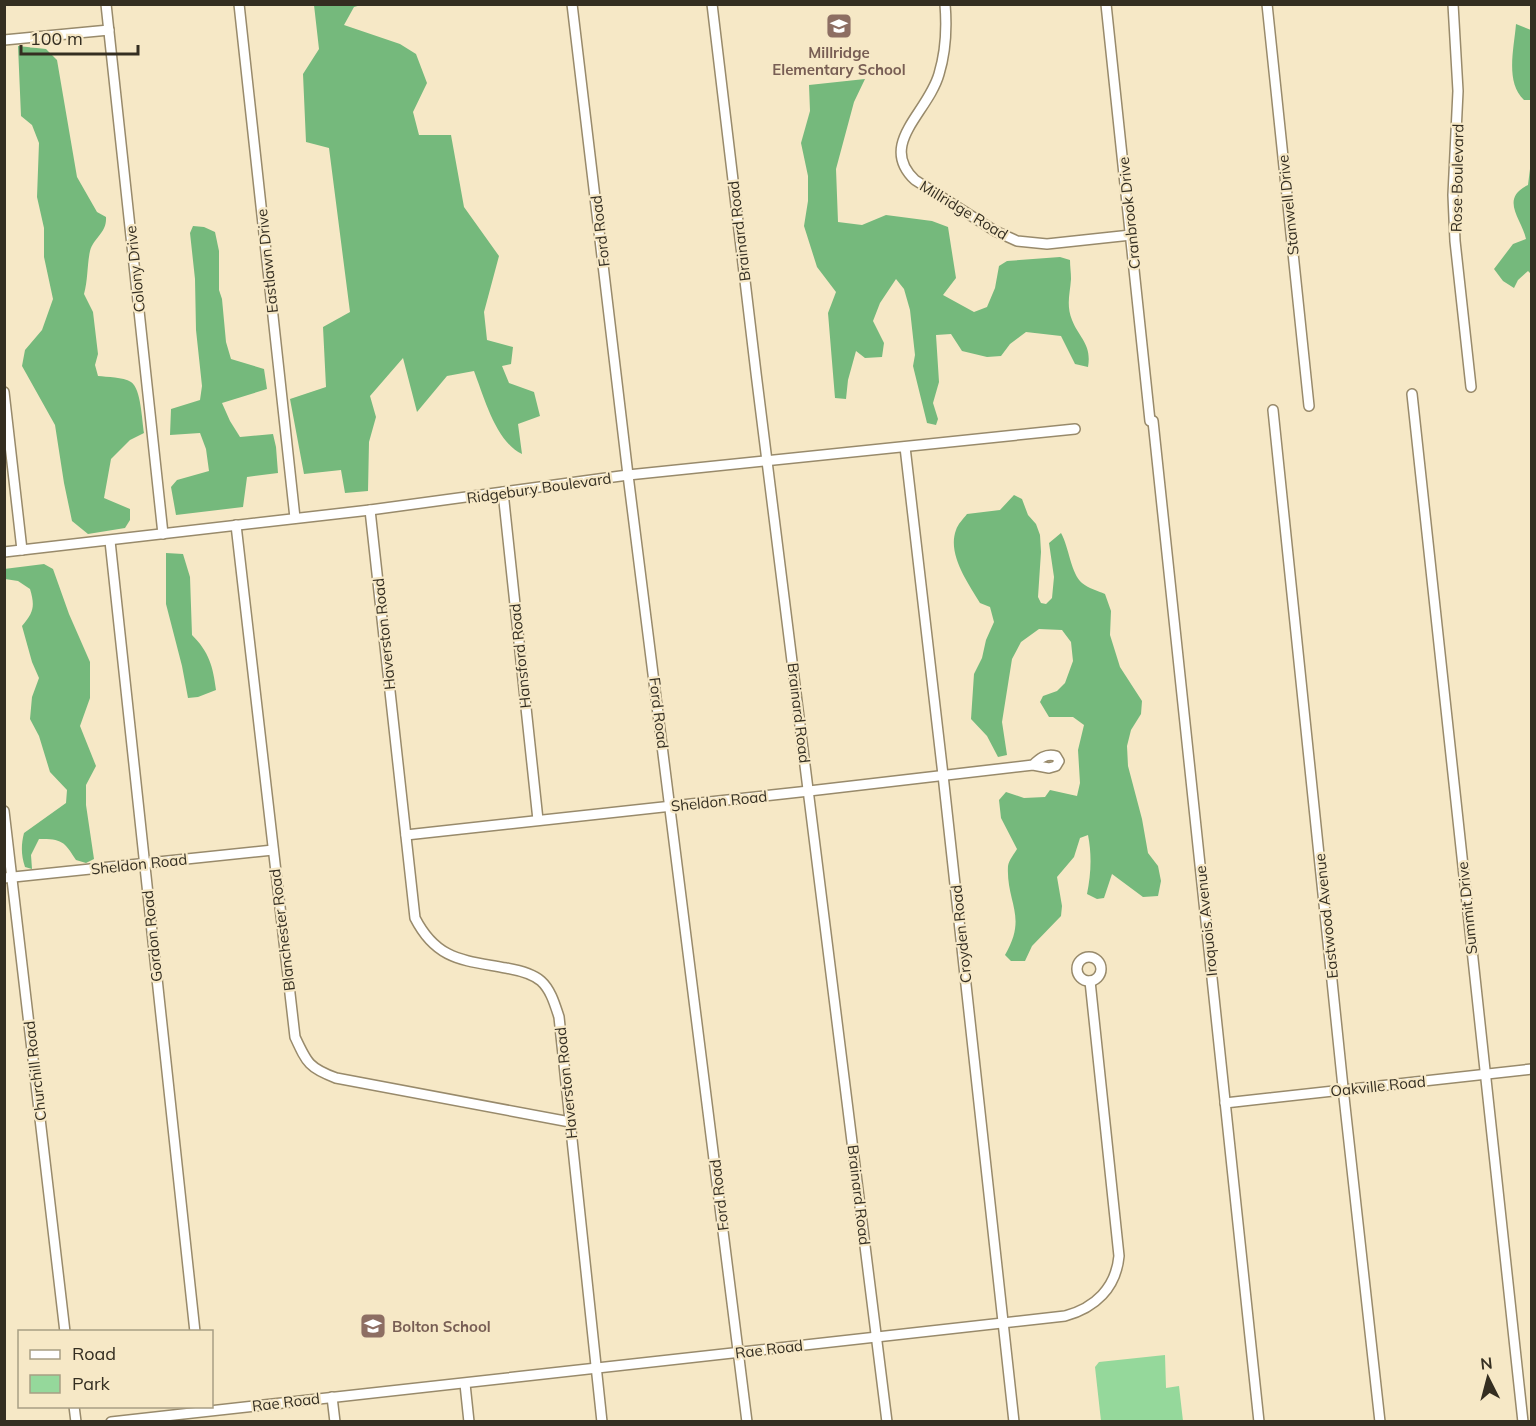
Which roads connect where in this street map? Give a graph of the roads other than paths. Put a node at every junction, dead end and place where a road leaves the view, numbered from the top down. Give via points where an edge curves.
1 (106, 4) edge
2 (240, 4) edge
3 (573, 4) edge
4 (712, 4) edge
5 (945, 4) edge
6 (1106, 4) edge
7 (1267, 4) edge
8 (1453, 4) edge
9 (109, 30) junction
10 (4, 40) edge
11 (1131, 235) junction
12 (1470, 387) dead end
13 (4, 392) edge
14 (1412, 394) dead end
15 (1309, 406) dead end
16 (1274, 410) dead end
17 (1152, 421) joint
18 (1075, 429) dead end
19 (905, 447) junction
20 (766, 462) junction
21 (628, 476) junction
22 (503, 492) junction
23 (370, 510) junction
24 (295, 518) junction
25 (236, 525) junction
26 (163, 534) junction
27 (110, 541) junction
28 (22, 550) junction
29 (4, 552) edge
30 (1032, 765) dead end
31 (944, 775) junction
32 (809, 792) junction
33 (671, 806) junction
34 (4, 812) edge
35 (538, 820) junction
36 (406, 835) junction
37 (273, 850) junction
38 (144, 863) junction
39 (8, 878) edge
40 (1090, 981) dead end
41 (1532, 1070) edge
42 (1485, 1074) junction
43 (1344, 1090) junction
44 (1225, 1103) junction
45 (570, 1122) junction
46 (1003, 1323) junction
47 (65, 1330) edge
48 (195, 1330) edge
49 (876, 1337) junction
50 (738, 1353) junction
51 (596, 1369) junction
52 (465, 1384) junction
53 (332, 1397) junction
54 (204, 1414) edge
55 (111, 1422) edge
56 (335, 1422) edge
57 (470, 1422) edge
58 (602, 1422) edge
59 (747, 1422) edge
60 (887, 1422) edge
61 (1014, 1422) edge
62 (1259, 1422) edge
63 (1380, 1422) edge
64 (1523, 1422) edge

1 - 9 street, Colony Drive
2 - 24 street, Eastlawn Drive
3 - 21 street, Ford Road
4 - 20 street, Brainard Road
5 - 11 street, Millridge Road via 947,29 939,75 900,146 900,158 907,173 994,231 1017,241 1047,244
6 - 11 street, Cranbrook Drive
7 - 15 street, Stanwell Drive
8 - 12 street, Rose Boulevard via 1458,92 1455,241
9 - 10 street
9 - 26 street, Colony Drive
11 - 17 street, Cranbrook Drive
13 - 28 street
14 - 42 street, Summit Drive
16 - 43 street, Eastwood Avenue
17 - 44 street, Iroquois Avenue
18 - 19 street, Ridgebury Boulevard
19 - 20 street, Ridgebury Boulevard
19 - 31 street, Croyden Road
20 - 21 street, Ridgebury Boulevard
20 - 32 street, Brainard Road
21 - 22 street, Ridgebury Boulevard
21 - 33 street, Ford Road
22 - 23 street, Ridgebury Boulevard
22 - 35 street, Hansford Road
23 - 24 street, Ridgebury Boulevard
23 - 36 street, Haverston Road
24 - 25 street, Ridgebury Boulevard
25 - 26 street, Ridgebury Boulevard
25 - 37 street, Blanchester Road
26 - 27 street, Ridgebury Boulevard
27 - 28 street, Ridgebury Boulevard
27 - 38 street, Gordon Road
28 - 29 street, Ridgebury Boulevard
30 - 31 street, Sheldon Road
31 - 32 street, Sheldon Road
31 - 46 street, Croyden Road
32 - 33 street, Sheldon Road
32 - 49 street, Brainard Road
33 - 35 street, Sheldon Road
33 - 50 street, Ford Road
34 - 39 street, Churchill Road
35 - 36 street, Sheldon Road
36 - 45 street, Haverston Road via 415,918 424,937 460,960 523,971 540,981 551,996 559,1017
37 - 38 street, Sheldon Road
37 - 45 street, Blanchester Road via 295,1036 304,1057 317,1071 336,1078
38 - 39 street, Sheldon Road
38 - 48 street, Gordon Road
39 - 47 street, Churchill Road
40 - 46 street, Rae Road via 1119,1249 1116,1274 1098,1300 1079,1312
41 - 42 street, Oakville Road
42 - 43 street, Oakville Road
42 - 64 street, Summit Drive
43 - 44 street, Oakville Road
43 - 63 street, Eastwood Avenue
44 - 62 street, Iroquois Avenue
45 - 51 street, Haverston Road
46 - 49 street, Rae Road
46 - 61 street, Croyden Road
49 - 50 street, Rae Road
49 - 60 street, Brainard Road
50 - 51 street, Rae Road
50 - 59 street, Ford Road
51 - 52 street, Rae Road
51 - 58 street, Haverston Road
52 - 53 street, Rae Road
52 - 57 street
53 - 54 street, Rae Road
53 - 56 street
54 - 55 street, Rae Road

